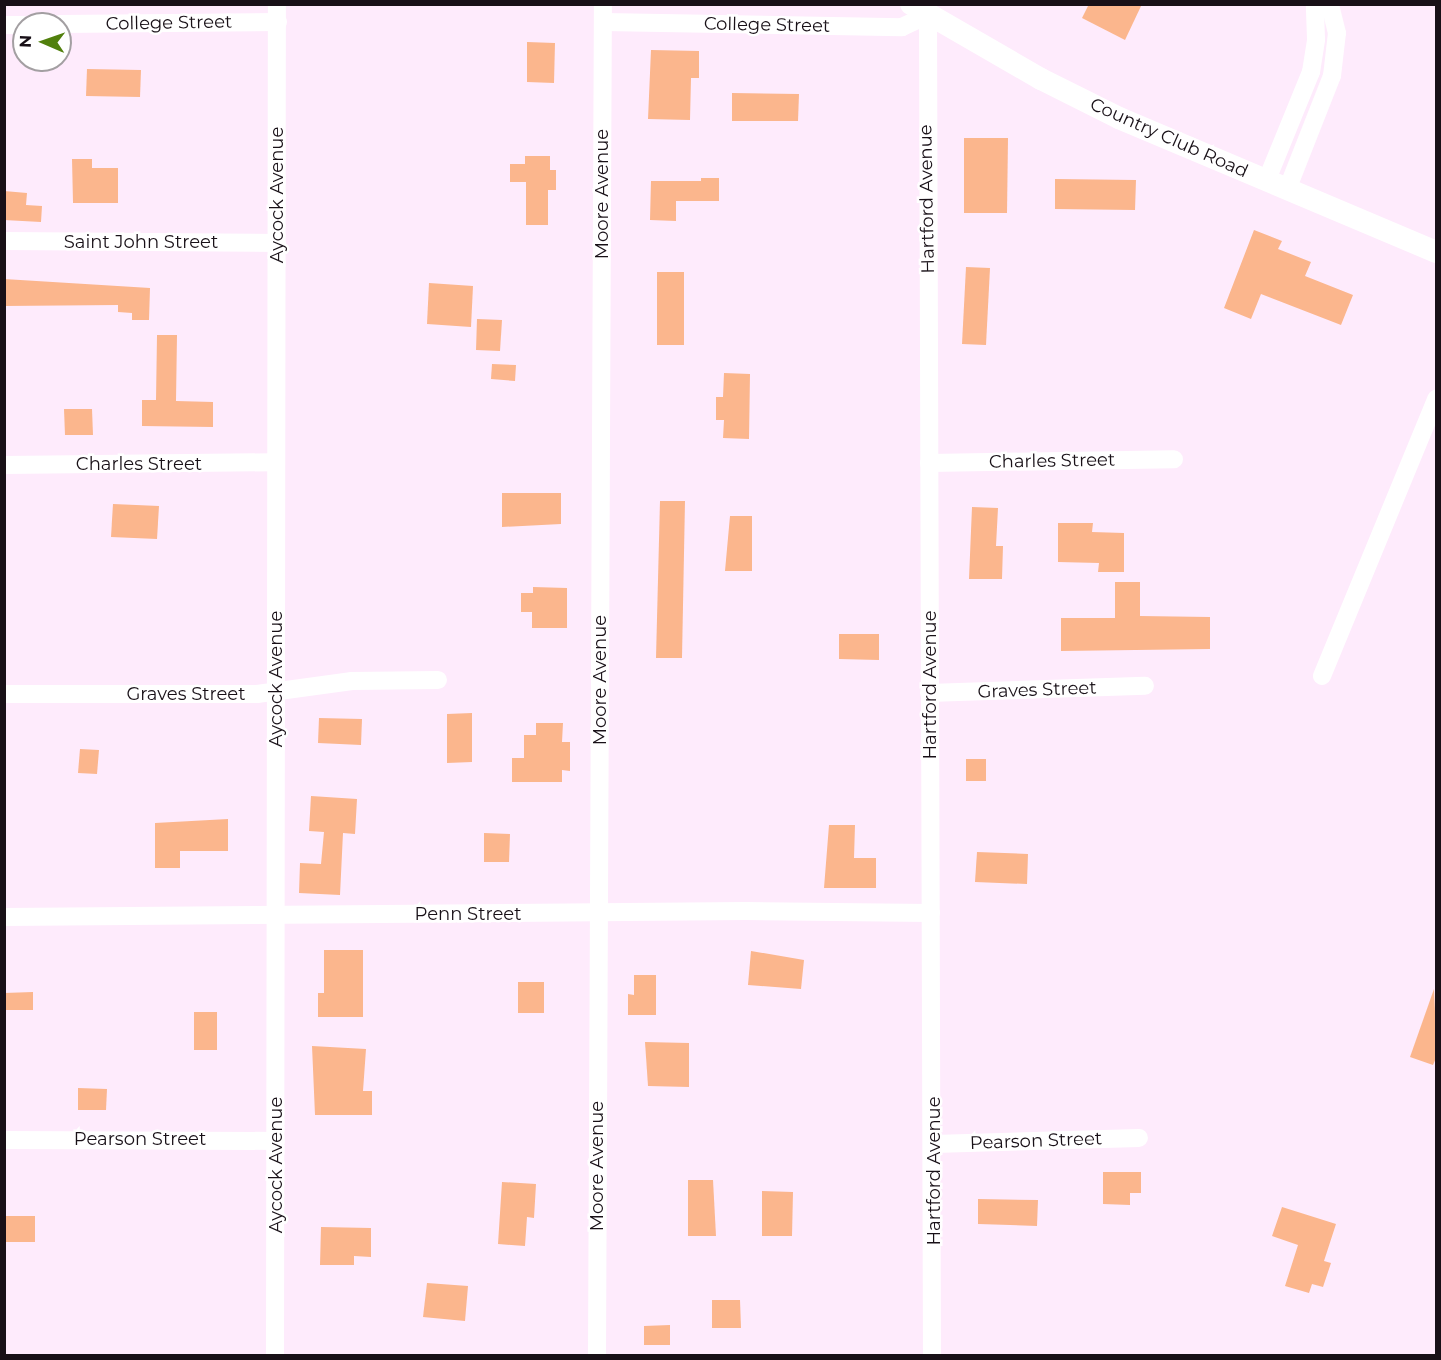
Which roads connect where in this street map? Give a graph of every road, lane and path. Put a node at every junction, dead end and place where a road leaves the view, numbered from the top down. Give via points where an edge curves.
1 (1315, 4) edge
2 (1330, 4) edge
3 (919, 10) edge
4 (278, 13) edge
5 (603, 13) edge
6 (72, 23) edge
7 (1276, 186) junction
8 (4, 241) edge
9 (277, 243) junction
10 (1437, 252) edge
11 (1437, 399) edge
12 (1174, 459) dead end
13 (274, 462) junction
14 (929, 463) junction
15 (4, 465) edge
16 (1322, 676) dead end
17 (438, 680) dead end
18 (1145, 686) dead end
19 (276, 692) junction
20 (929, 693) junction
21 (4, 694) edge
22 (931, 913) junction
23 (598, 914) junction
24 (275, 915) junction
25 (4, 917) edge
26 (1139, 1138) dead end
27 (4, 1140) edge
28 (276, 1140) junction
29 (933, 1144) junction
30 (275, 1356) edge
31 (597, 1356) edge
32 (932, 1356) edge

1 - 7 street via 1316,39 1311,72
2 - 7 street via 1337,33 1332,76
3 - 5 street, College Street via 902,27
3 - 7 street, Country Club Road via 1119,118
3 - 14 street, Hartford Avenue
4 - 6 street, College Street
4 - 9 street, Aycock Avenue
5 - 23 street, Moore Avenue
7 - 10 street, Country Club Road
8 - 9 street, Saint John Street
9 - 13 street, Aycock Avenue
11 - 16 street
12 - 14 street, Charles Street
13 - 15 street, Charles Street
13 - 19 street, Aycock Avenue
14 - 20 street, Hartford Avenue
17 - 19 street, Graves Street via 352,681
18 - 20 street, Graves Street
19 - 21 street, Graves Street
19 - 24 street, Aycock Avenue
20 - 22 street, Hartford Avenue
22 - 23 street, Penn Street
22 - 29 street, Hartford Avenue
23 - 24 street, Penn Street
23 - 31 street, Moore Avenue
24 - 25 street, Penn Street
24 - 28 street, Aycock Avenue
26 - 29 street, Pearson Street
27 - 28 street, Pearson Street
28 - 30 street, Aycock Avenue
29 - 32 street, Hartford Avenue

